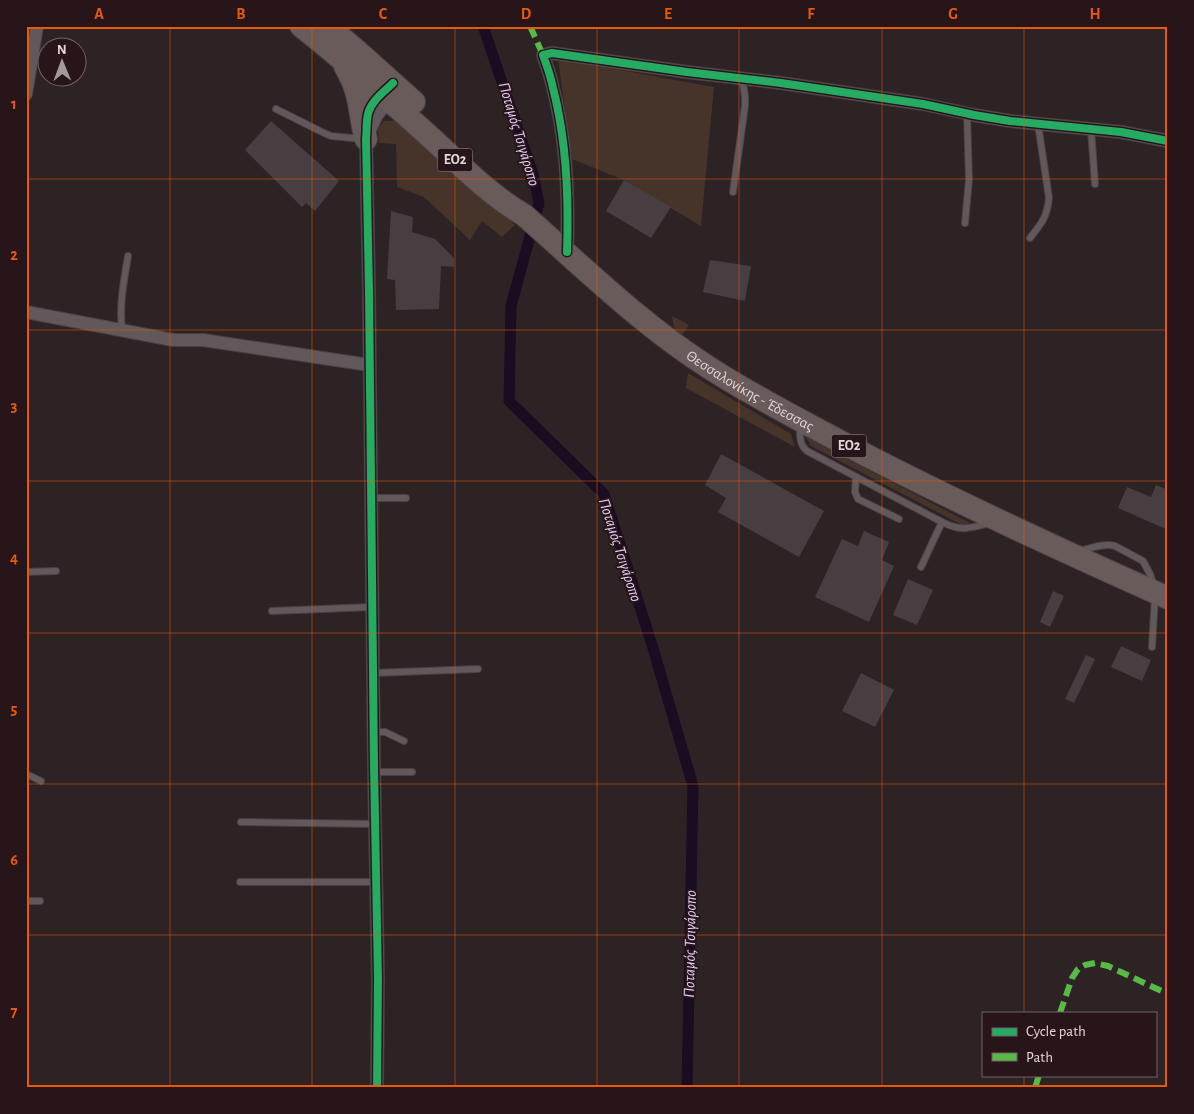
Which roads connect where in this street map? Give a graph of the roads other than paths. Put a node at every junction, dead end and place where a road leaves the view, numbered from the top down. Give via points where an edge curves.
1 (37, 26) edge
2 (301, 26) edge
3 (328, 26) edge
4 (29, 57) edge
5 (342, 60) junction
6 (742, 78) junction
7 (391, 91) junction
8 (26, 94) edge
9 (276, 109) dead end
10 (967, 114) junction
11 (1038, 124) junction
12 (1091, 129) junction
13 (366, 139) junction
14 (1168, 141) edge
15 (1096, 184) dead end
16 (733, 192) dead end
17 (965, 223) dead end
18 (1030, 238) dead end
19 (563, 249) junction
20 (128, 256) dead end
21 (26, 312) edge
22 (122, 330) junction
23 (369, 365) junction
24 (799, 420) junction
25 (856, 478) junction
26 (371, 498) junction
27 (406, 498) dead end
28 (899, 519) dead end
29 (998, 520) junction
30 (942, 522) junction
31 (921, 567) dead end
32 (56, 571) dead end
33 (26, 572) edge
34 (1162, 595) edge
35 (372, 607) junction
36 (272, 611) dead end
37 (1152, 647) dead end
38 (478, 669) dead end
39 (372, 673) junction
40 (373, 732) junction
41 (404, 740) dead end
42 (374, 772) junction
43 (412, 772) dead end
44 (26, 774) edge
45 (41, 781) dead end
46 (241, 822) dead end
47 (375, 824) junction
48 (240, 882) dead end
49 (376, 882) junction
50 (26, 901) edge
51 (40, 901) dead end
52 (377, 1088) edge

1 - 4 street
2 - 5 highway, Θεσσαλονίκης - Έδεσσας / ΕΟ2
3 - 7 highway, Θεσσαλονίκης - Έδεσσας / ΕΟ2
4 - 8 street
5 - 7 highway, Θεσσαλονίκης - Έδεσσας / ΕΟ2
5 - 13 highway via 354,84
6 - 10 street via 923,104
6 - 16 lane via 745,106
6 - 19 street via 552,53 543,55 556,101 564,149 568,197
7 - 13 street
7 - 19 highway, Θεσσαλονίκης - Έδεσσας / ΕΟ2 via 515,200 524,214
9 - 13 lane via 332,136
10 - 11 street
10 - 17 lane via 969,190
11 - 12 street
11 - 18 lane via 1049,198 1045,218
12 - 14 street
12 - 15 lane
13 - 23 street
19 - 24 highway, Θεσσαλονίκης - Έδεσσας / ΕΟ2 via 673,343
20 - 22 lane via 121,299
21 - 22 street
22 - 23 street via 173,340 203,340
23 - 26 street
24 - 25 lane via 804,449
24 - 29 highway, Θεσσαλονίκης - Έδεσσας / ΕΟ2
25 - 28 lane via 858,498
25 - 30 lane
26 - 27 lane
26 - 35 street
29 - 30 lane via 967,529
29 - 34 highway, Θεσσαλονίκης - Έδεσσας / ΕΟ2
30 - 31 lane
32 - 33 lane
34 - 37 lane
35 - 36 lane
35 - 39 street
38 - 39 lane
39 - 40 street
40 - 41 lane via 385,732
40 - 42 street
42 - 43 lane
42 - 47 street
44 - 45 lane
46 - 47 lane
47 - 49 street
48 - 49 lane
49 - 52 street
50 - 51 lane

